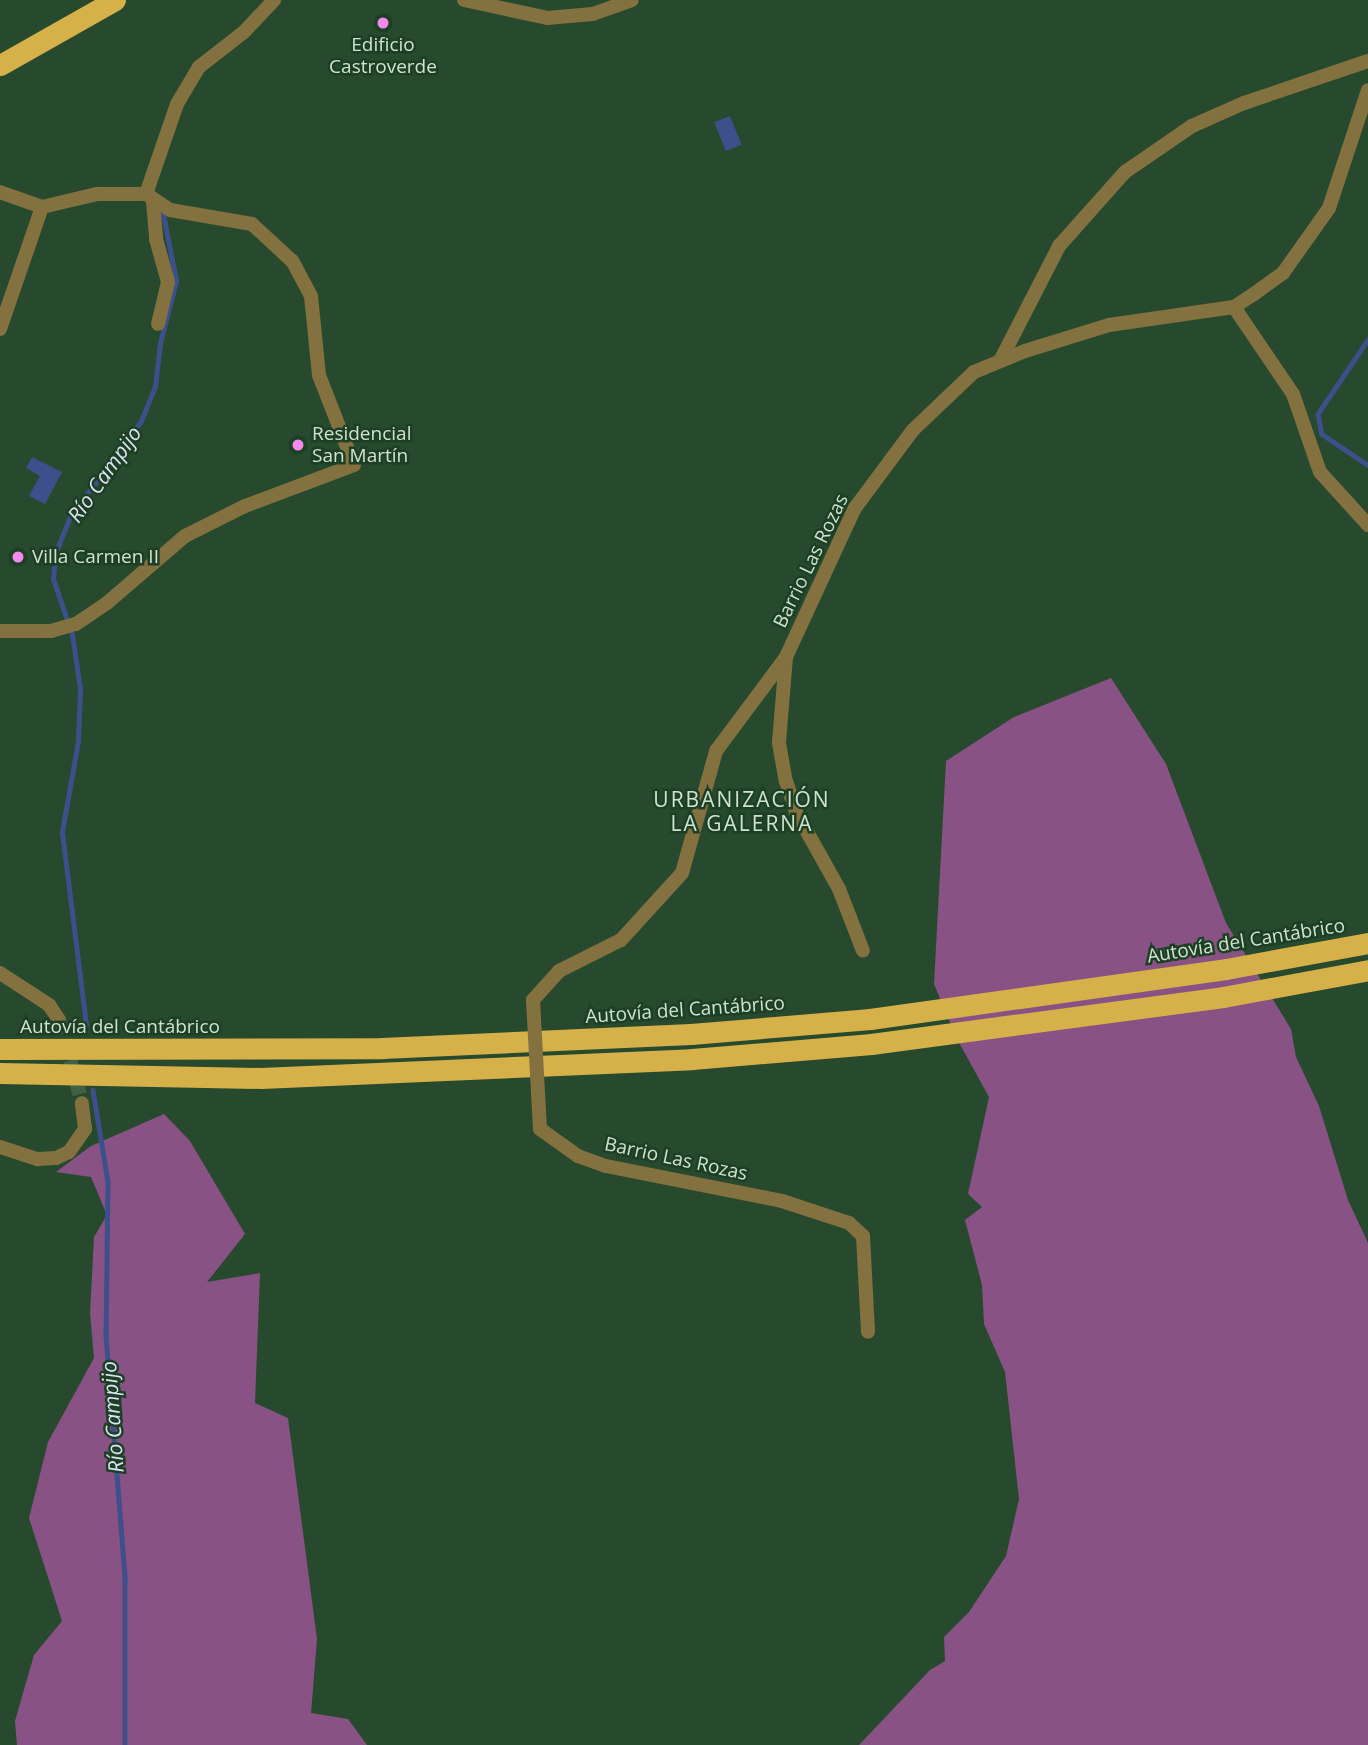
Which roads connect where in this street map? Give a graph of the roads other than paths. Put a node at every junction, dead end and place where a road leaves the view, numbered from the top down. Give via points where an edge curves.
1 (115, 0) edge
2 (274, 0) edge
3 (464, 0) edge
4 (632, 0) edge
5 (1368, 61) edge
6 (0, 65) edge
7 (1368, 90) edge
8 (0, 191) edge
9 (149, 198) junction
10 (42, 207) junction
11 (1234, 307) junction
12 (158, 324) dead end
13 (0, 329) edge
14 (1000, 361) junction
15 (1368, 525) edge
16 (0, 631) edge
17 (786, 657) junction
18 (1368, 943) edge
19 (863, 951) dead end
20 (1368, 970) edge
21 (0, 973) edge
22 (59, 1020) tunnel mouth
23 (0, 1049) edge
24 (0, 1073) edge
25 (82, 1103) tunnel mouth
26 (0, 1147) edge
27 (868, 1332) dead end

1 - 6 highway
2 - 9 street via 244,32 199,67 177,104
3 - 4 street via 547,18 593,14
5 - 14 street via 1234,107 1192,126 1139,161 1099,198 1059,246
7 - 11 street via 1342,177 1308,242 1283,273
8 - 10 street
9 - 10 street via 97,194
9 - 12 street via 168,282
9 - 16 street via 187,214 251,224 292,261 311,296 319,375 354,465 245,506 185,536 76,624 51,631
10 - 13 street
11 - 14 street, Barrio Las Rozas via 1110,325
11 - 15 street via 1293,394 1320,472
14 - 17 street, Barrio Las Rozas via 974,372 944,396 882,468 838,540
17 - 19 street, Barrio Las Rozas via 779,743 786,781 796,812 839,889
17 - 27 street, Barrio Las Rozas, bridge via 716,751 682,873 621,940 559,971 533,1000 540,1129 578,1156 606,1166 782,1201 849,1223 863,1236
18 - 23 highway, Autovía del Cantábrico via 1226,969 883,1017 705,1033 382,1048
20 - 24 highway via 1182,1003 872,1044 692,1059 261,1078
21 - 22 street via 49,1005
25 - 26 street via 82,1138 63,1155 38,1159

